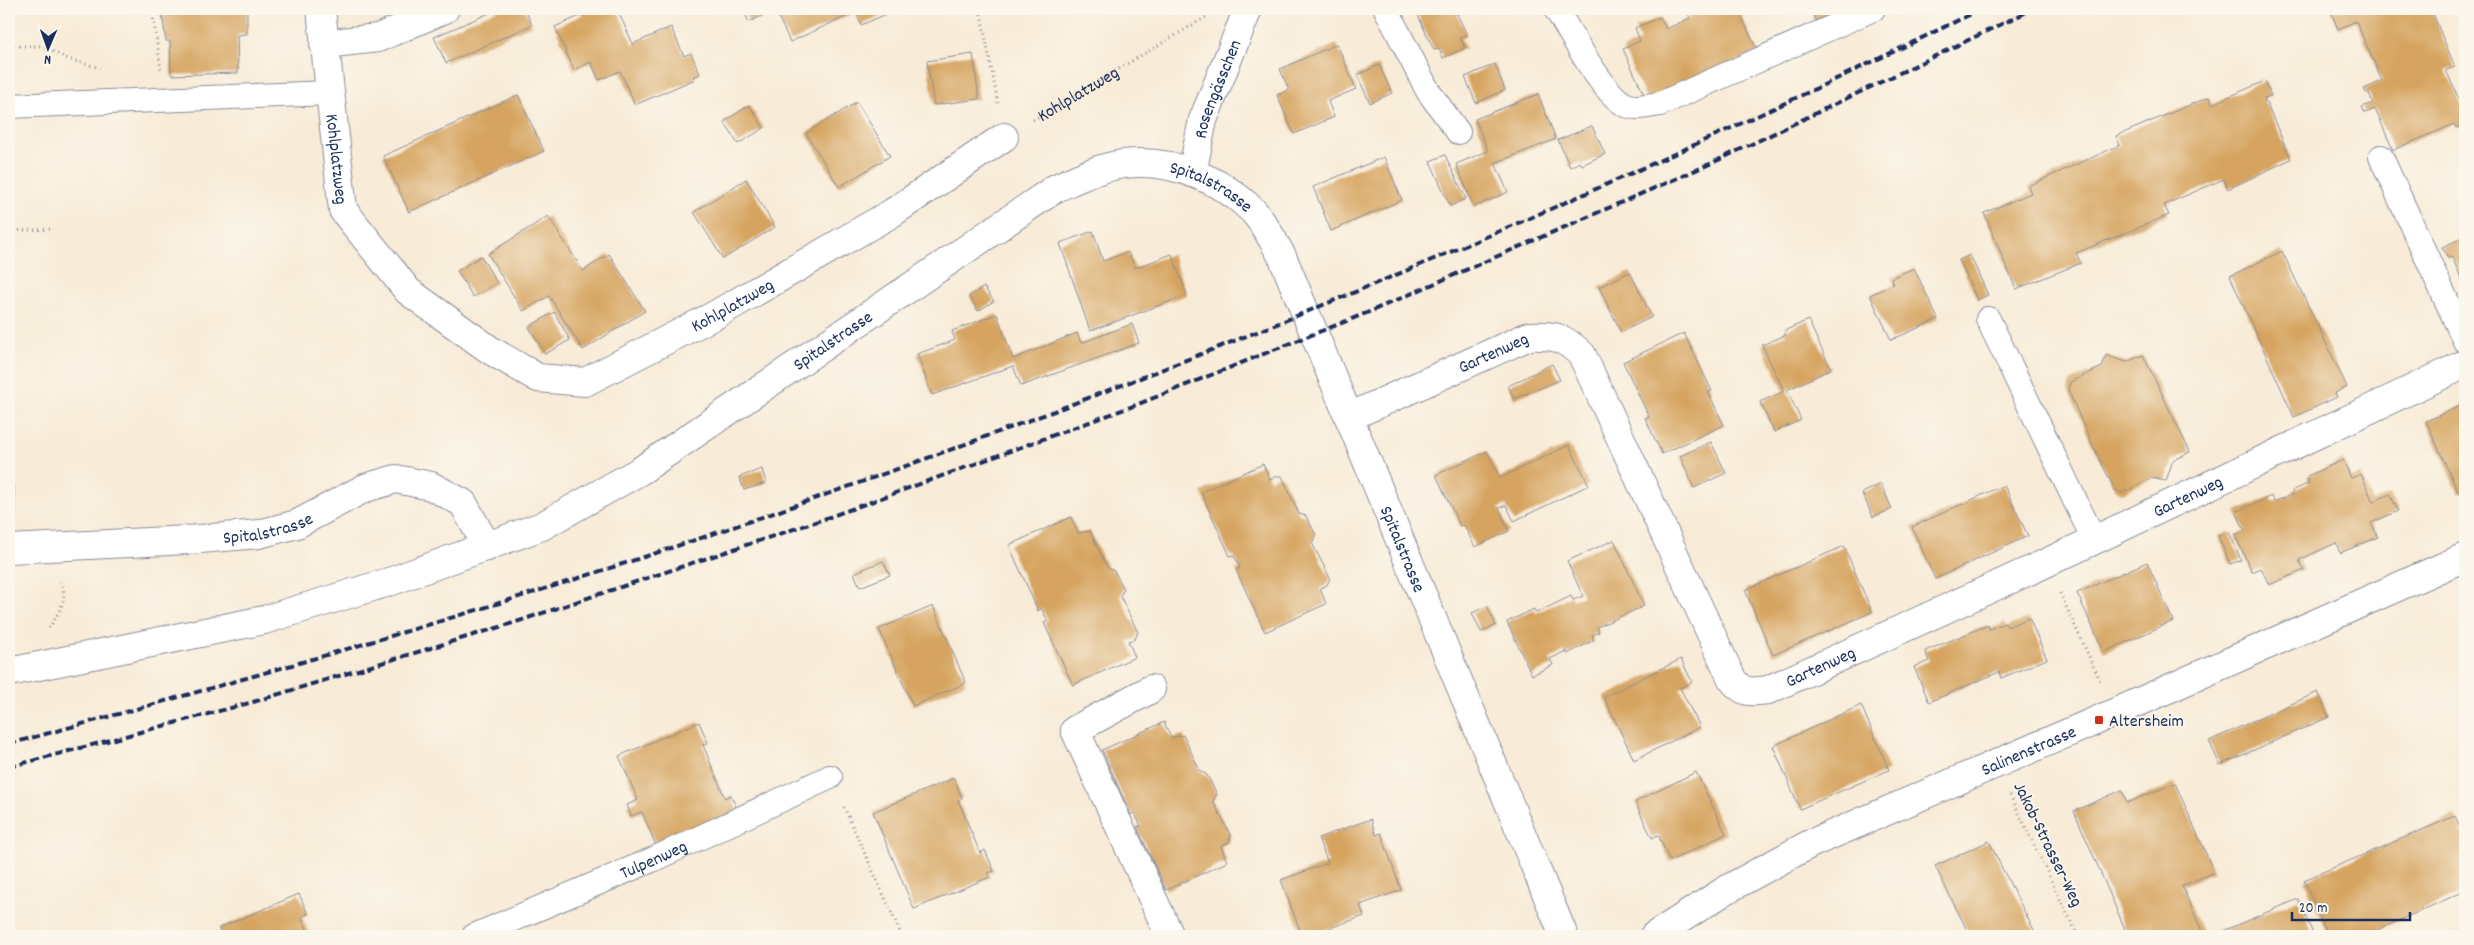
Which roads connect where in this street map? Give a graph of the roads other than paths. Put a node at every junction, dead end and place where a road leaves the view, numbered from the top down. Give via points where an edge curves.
1 (321, 9) edge
2 (445, 9) edge
3 (1386, 9) edge
4 (1556, 9) edge
5 (1873, 9) edge
6 (1246, 12) edge
7 (324, 44) junction
8 (329, 93) junction
9 (9, 106) edge
10 (1458, 132) dead end
11 (1004, 137) road end
12 (2381, 156) dead end
13 (1192, 173) junction
14 (1988, 319) dead end
15 (2465, 342) edge
16 (2465, 364) edge
17 (1349, 417) junction
18 (2094, 540) junction
19 (487, 547) junction
20 (9, 549) edge
21 (2465, 557) edge
22 (16, 670) edge
23 (1152, 689) dead end
24 (830, 777) road end
25 (474, 936) edge
26 (1170, 936) edge
27 (1564, 936) edge
28 (1654, 936) edge

1 - 7 street, Kohlplatzweg
2 - 7 street via 378,38
3 - 10 lane via 1428,91
4 - 5 lane via 1610,95 1629,107 1660,104
6 - 13 street, Rosengässchen via 1203,120
7 - 8 street, Kohlplatzweg
8 - 9 lane, Kohlplatzweg
8 - 11 street, Kohlplatzweg via 343,210 408,291 490,350 538,378 585,382 715,315 892,213
12 - 15 lane
13 - 17 street, Spitalstrasse via 1224,186 1254,212 1269,234 1282,256
13 - 19 street, Spitalstrasse via 1163,164 1125,164 1095,171 1056,188 640,471 542,526
14 - 18 lane
16 - 18 street, Gartenweg
17 - 18 street, Gartenweg via 1529,336 1549,335 1568,341 1582,355 1732,679 1739,689 1752,692 1768,690
17 - 27 street, Spitalstrasse
19 - 20 street, Spitalstrasse via 463,503 431,486 396,479 365,488 297,524 259,534
19 - 22 street, Spitalstrasse via 392,581 264,620
21 - 28 street, Salinenstrasse via 1810,844 1726,890
23 - 26 street via 1075,730
24 - 25 lane, Tulpenweg via 654,859

